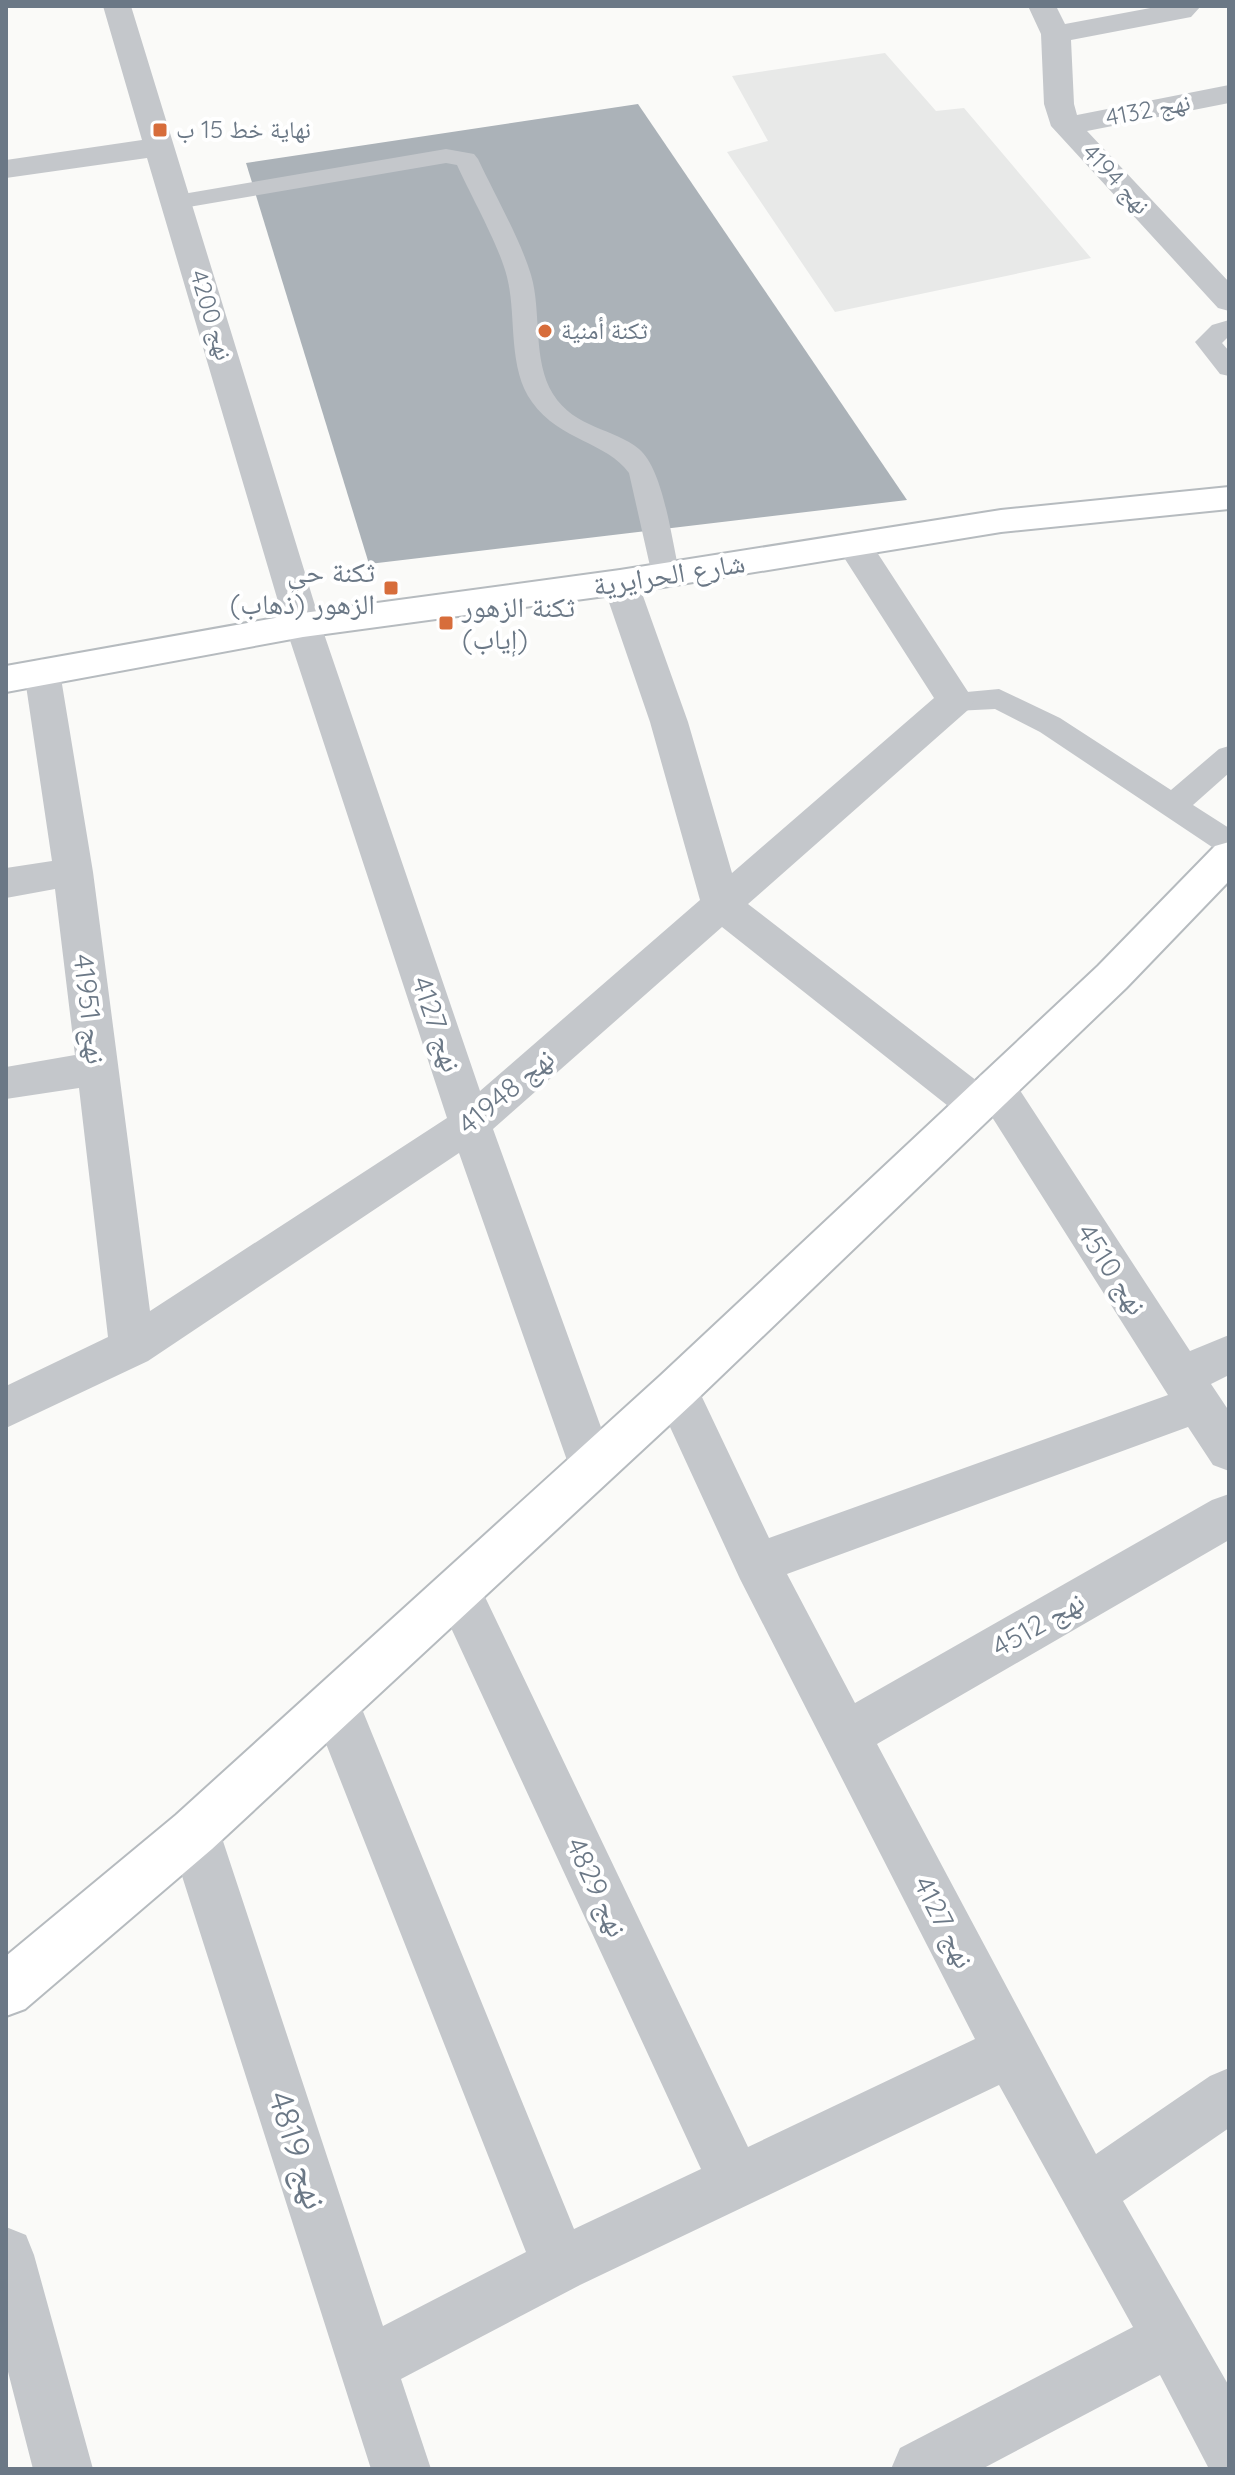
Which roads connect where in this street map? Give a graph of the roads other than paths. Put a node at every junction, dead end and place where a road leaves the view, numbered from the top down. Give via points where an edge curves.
1 (117, 6) edge
2 (1042, 6) edge
3 (1187, 6) edge
4 (1056, 34) junction
5 (1229, 94) edge
6 (1066, 126) junction
7 (160, 147) junction
8 (6, 169) edge
9 (177, 202) junction
10 (1228, 307) edge
11 (1229, 368) edge
12 (1229, 467) edge
13 (1229, 498) edge
14 (1001, 521) junction
15 (854, 545) junction
16 (666, 575) junction
17 (620, 582) junction
18 (303, 625) junction
19 (24, 675) edge
20 (955, 701) junction
21 (1229, 756) edge
22 (1173, 806) junction
23 (1229, 843) edge
24 (1229, 856) edge
25 (73, 872) junction
26 (6, 883) edge
27 (721, 904) junction
28 (98, 1068) junction
29 (6, 1083) edge
30 (986, 1096) junction
31 (470, 1124) junction
32 (132, 1347) junction
33 (1229, 1354) edge
34 (676, 1390) junction
35 (1191, 1390) junction
36 (6, 1408) edge
37 (1229, 1451) edge
38 (592, 1466) junction
39 (1229, 1515) edge
40 (757, 1564) junction
41 (458, 1591) junction
42 (335, 1703) junction
43 (847, 1734) junction
44 (194, 1832) junction
45 (6, 1990) edge
46 (1010, 2051) junction
47 (1229, 2095) edge
48 (736, 2182) junction
49 (1087, 2193) junction
50 (6, 2255) edge
51 (560, 2265) junction
52 (1172, 2338) junction
53 (369, 2365) junction
54 (1229, 2446) edge
55 (63, 2469) edge
56 (401, 2469) edge
57 (921, 2469) edge

1 - 7 street, نهج 4200
2 - 4 street
3 - 4 street
4 - 6 street, نهج 4194 via 1059,104
5 - 6 street, نهج 4132
6 - 10 street, نهج 4194
7 - 8 street
7 - 9 street, نهج 4200
9 - 16 lane via 446,156 466,159 519,275 533,378 542,397 577,429 636,463
9 - 18 street, نهج 4200
10 - 11 lane via 1221,330 1208,342
12 - 14 main road, شارع الحرايرية
13 - 14 main road, شارع الحرايرية
14 - 15 main road, شارع الحرايرية
15 - 16 main road, شارع الحرايرية
15 - 20 street
16 - 17 main road, شارع الحرايرية
17 - 18 main road, شارع الحرايرية
17 - 27 street via 669,722
18 - 19 main road, شارع الحرايرية
18 - 31 street, نهج 4127
19 - 25 street, نهج 41951
20 - 22 lane via 999,699 1050,725
20 - 27 street, نهج 41948
21 - 22 lane
22 - 23 lane
24 - 30 main road
25 - 26 street
25 - 28 street, نهج 41951
27 - 30 street, نهج 4510
27 - 31 street, نهج 41948
28 - 29 street
28 - 32 street, نهج 41951
30 - 34 main road
30 - 35 street, نهج 4510
31 - 32 street, نهج 41948
31 - 38 street, نهج 4127
32 - 36 street, نهج 41948
33 - 35 street
34 - 38 main road
34 - 40 street, نهج 4127
35 - 37 street, نهج 4510
35 - 40 street
38 - 41 main road
39 - 43 street, نهج 4512
40 - 43 street, نهج 4127
41 - 42 main road
41 - 48 street, نهج 4829
42 - 44 main road
42 - 51 street
43 - 46 street, نهج 4127
44 - 45 main road
44 - 53 street, نهج 4819
46 - 48 street
46 - 49 street, نهج 4127
47 - 49 street
48 - 51 street
49 - 52 street, نهج 4127
50 - 55 street
51 - 53 street
52 - 54 street, نهج 4127
52 - 57 street
53 - 56 street, نهج 4819

